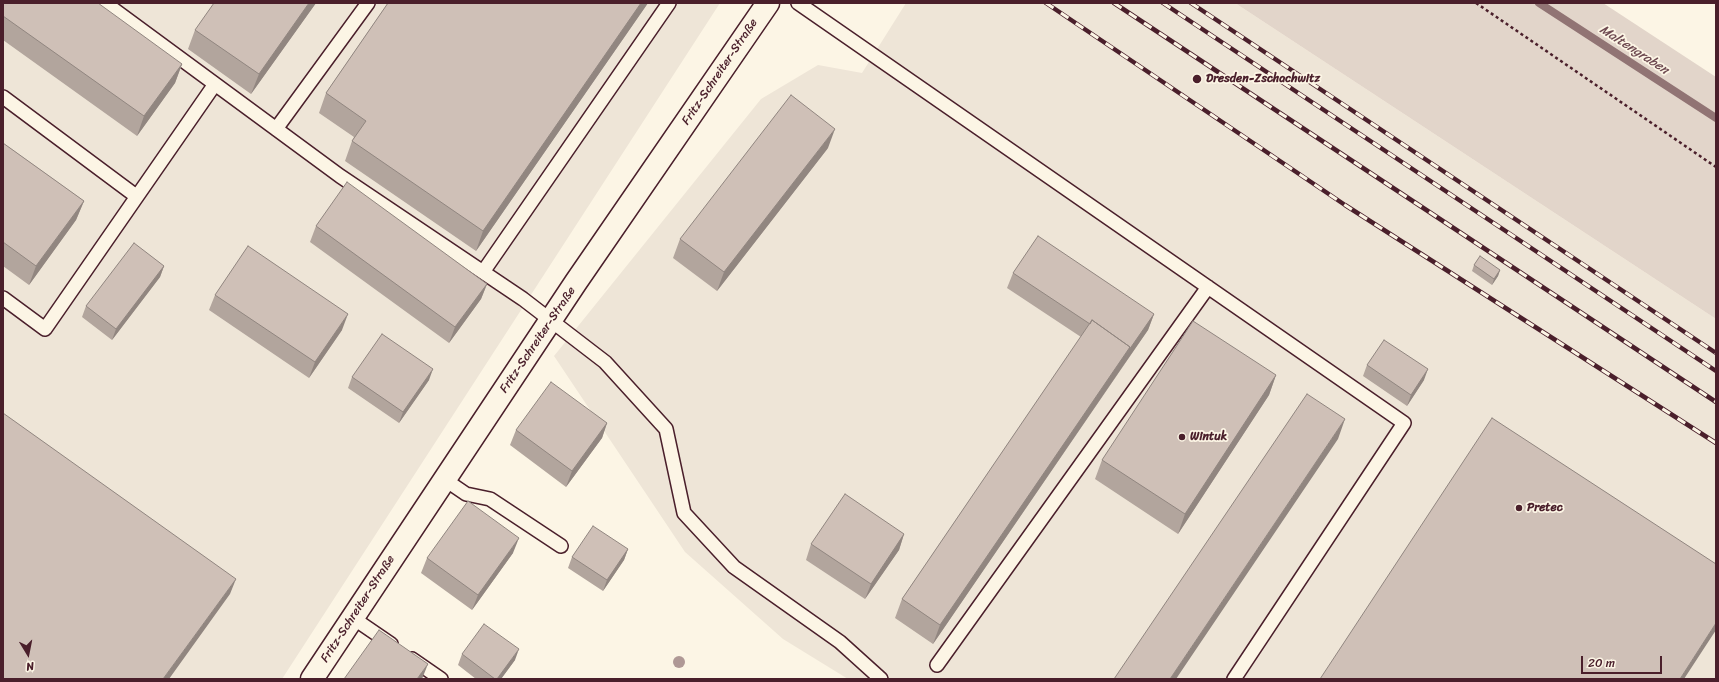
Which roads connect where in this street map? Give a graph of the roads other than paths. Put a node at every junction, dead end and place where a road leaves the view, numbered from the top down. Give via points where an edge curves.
1 (105, 3) edge
2 (368, 3) edge
3 (669, 3) edge
4 (768, 3) edge
5 (798, 3) edge
6 (215, 84) junction
7 (3, 97) edge
8 (276, 129) junction
9 (136, 196) junction
10 (483, 272) junction
11 (1208, 287) junction
12 (3, 298) edge
13 (550, 321) junction
14 (444, 479) junction
15 (561, 546) dead end
16 (353, 618) junction
17 (937, 665) dead end
18 (312, 679) edge
19 (441, 679) edge
20 (881, 679) edge
21 (1234, 679) edge

1 - 6 lane
2 - 8 lane
3 - 10 lane
4 - 13 street, Fritz-Schreiter-Straße
5 - 11 lane
6 - 8 lane
6 - 9 lane
7 - 9 lane
8 - 10 lane via 340,176
9 - 12 lane via 44,329
10 - 13 lane
11 - 17 lane
11 - 21 lane via 1404,423
13 - 14 street, Fritz-Schreiter-Straße
13 - 20 lane via 605,362 666,429 684,513 734,567 840,642
14 - 15 lane via 466,494 490,499
14 - 16 street, Fritz-Schreiter-Straße
16 - 18 street, Fritz-Schreiter-Straße
16 - 19 lane

